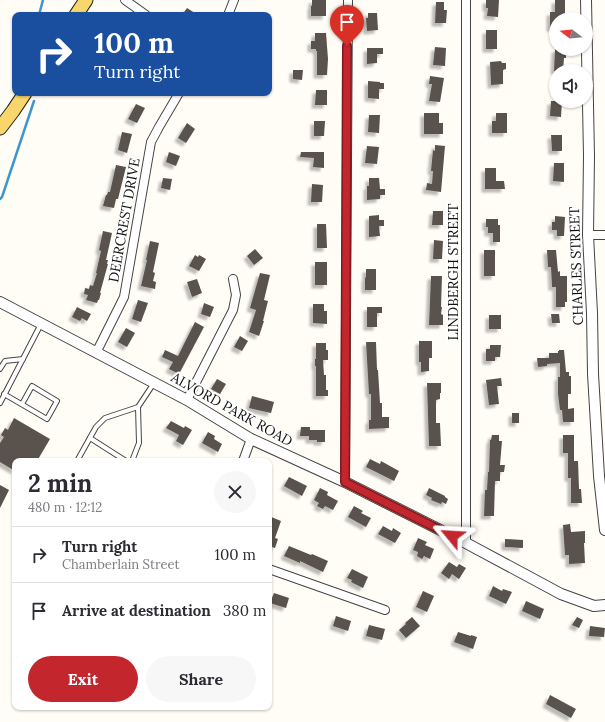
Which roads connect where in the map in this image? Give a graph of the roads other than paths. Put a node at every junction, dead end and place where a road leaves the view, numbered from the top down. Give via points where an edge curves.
1 (86, 0) edge
2 (125, 0) edge
3 (234, 0) edge
4 (348, 0) edge
5 (466, 0) edge
6 (586, 0) edge
7 (78, 12) edge
8 (142, 12) edge
9 (229, 12) edge
10 (23, 96) edge
11 (177, 96) edge
12 (0, 128) edge
13 (588, 235) junction
14 (605, 235) edge
15 (233, 279) dead end
16 (0, 302) edge
17 (41, 324) junction
18 (96, 353) junction
19 (23, 359) junction
20 (0, 369) edge
21 (154, 383) junction
22 (4, 394) junction
23 (187, 400) junction
24 (0, 403) edge
25 (22, 404) junction
26 (138, 407) junction
27 (90, 438) junction
28 (251, 439) junction
29 (79, 458) edge
30 (121, 458) edge
31 (133, 458) edge
32 (244, 458) edge
33 (345, 482) junction
34 (605, 530) edge
35 (466, 543) junction
36 (272, 570) edge
37 (605, 605) edge
38 (385, 610) dead end

1 - 7 main road
2 - 8 street
3 - 9 street
4 - 33 street
5 - 35 street, LINDBERGH STREET
6 - 13 street, CHARLES STREET
10 - 12 main road
11 - 18 street, DEERCREST DRIVE via 151,142 124,297
13 - 14 street
13 - 34 street, CHARLES STREET via 593,374
15 - 23 street via 236,295 233,310
16 - 17 street, ALVORD PARK ROAD
17 - 18 street, ALVORD PARK ROAD
17 - 19 lane
18 - 21 street, ALVORD PARK ROAD
19 - 20 lane via 5,361
19 - 22 lane
21 - 23 street, ALVORD PARK ROAD
21 - 26 lane
22 - 24 lane
22 - 25 lane
23 - 28 street, ALVORD PARK ROAD
25 - 25 lane via 47,419 57,401 32,386
26 - 27 lane via 105,418
26 - 31 lane via 138,443
27 - 29 lane
27 - 30 lane
28 - 32 street
28 - 33 street, ALVORD PARK ROAD
33 - 35 street, ALVORD PARK ROAD
35 - 37 street, ALVORD PARK ROAD via 562,594 594,606
36 - 38 street

